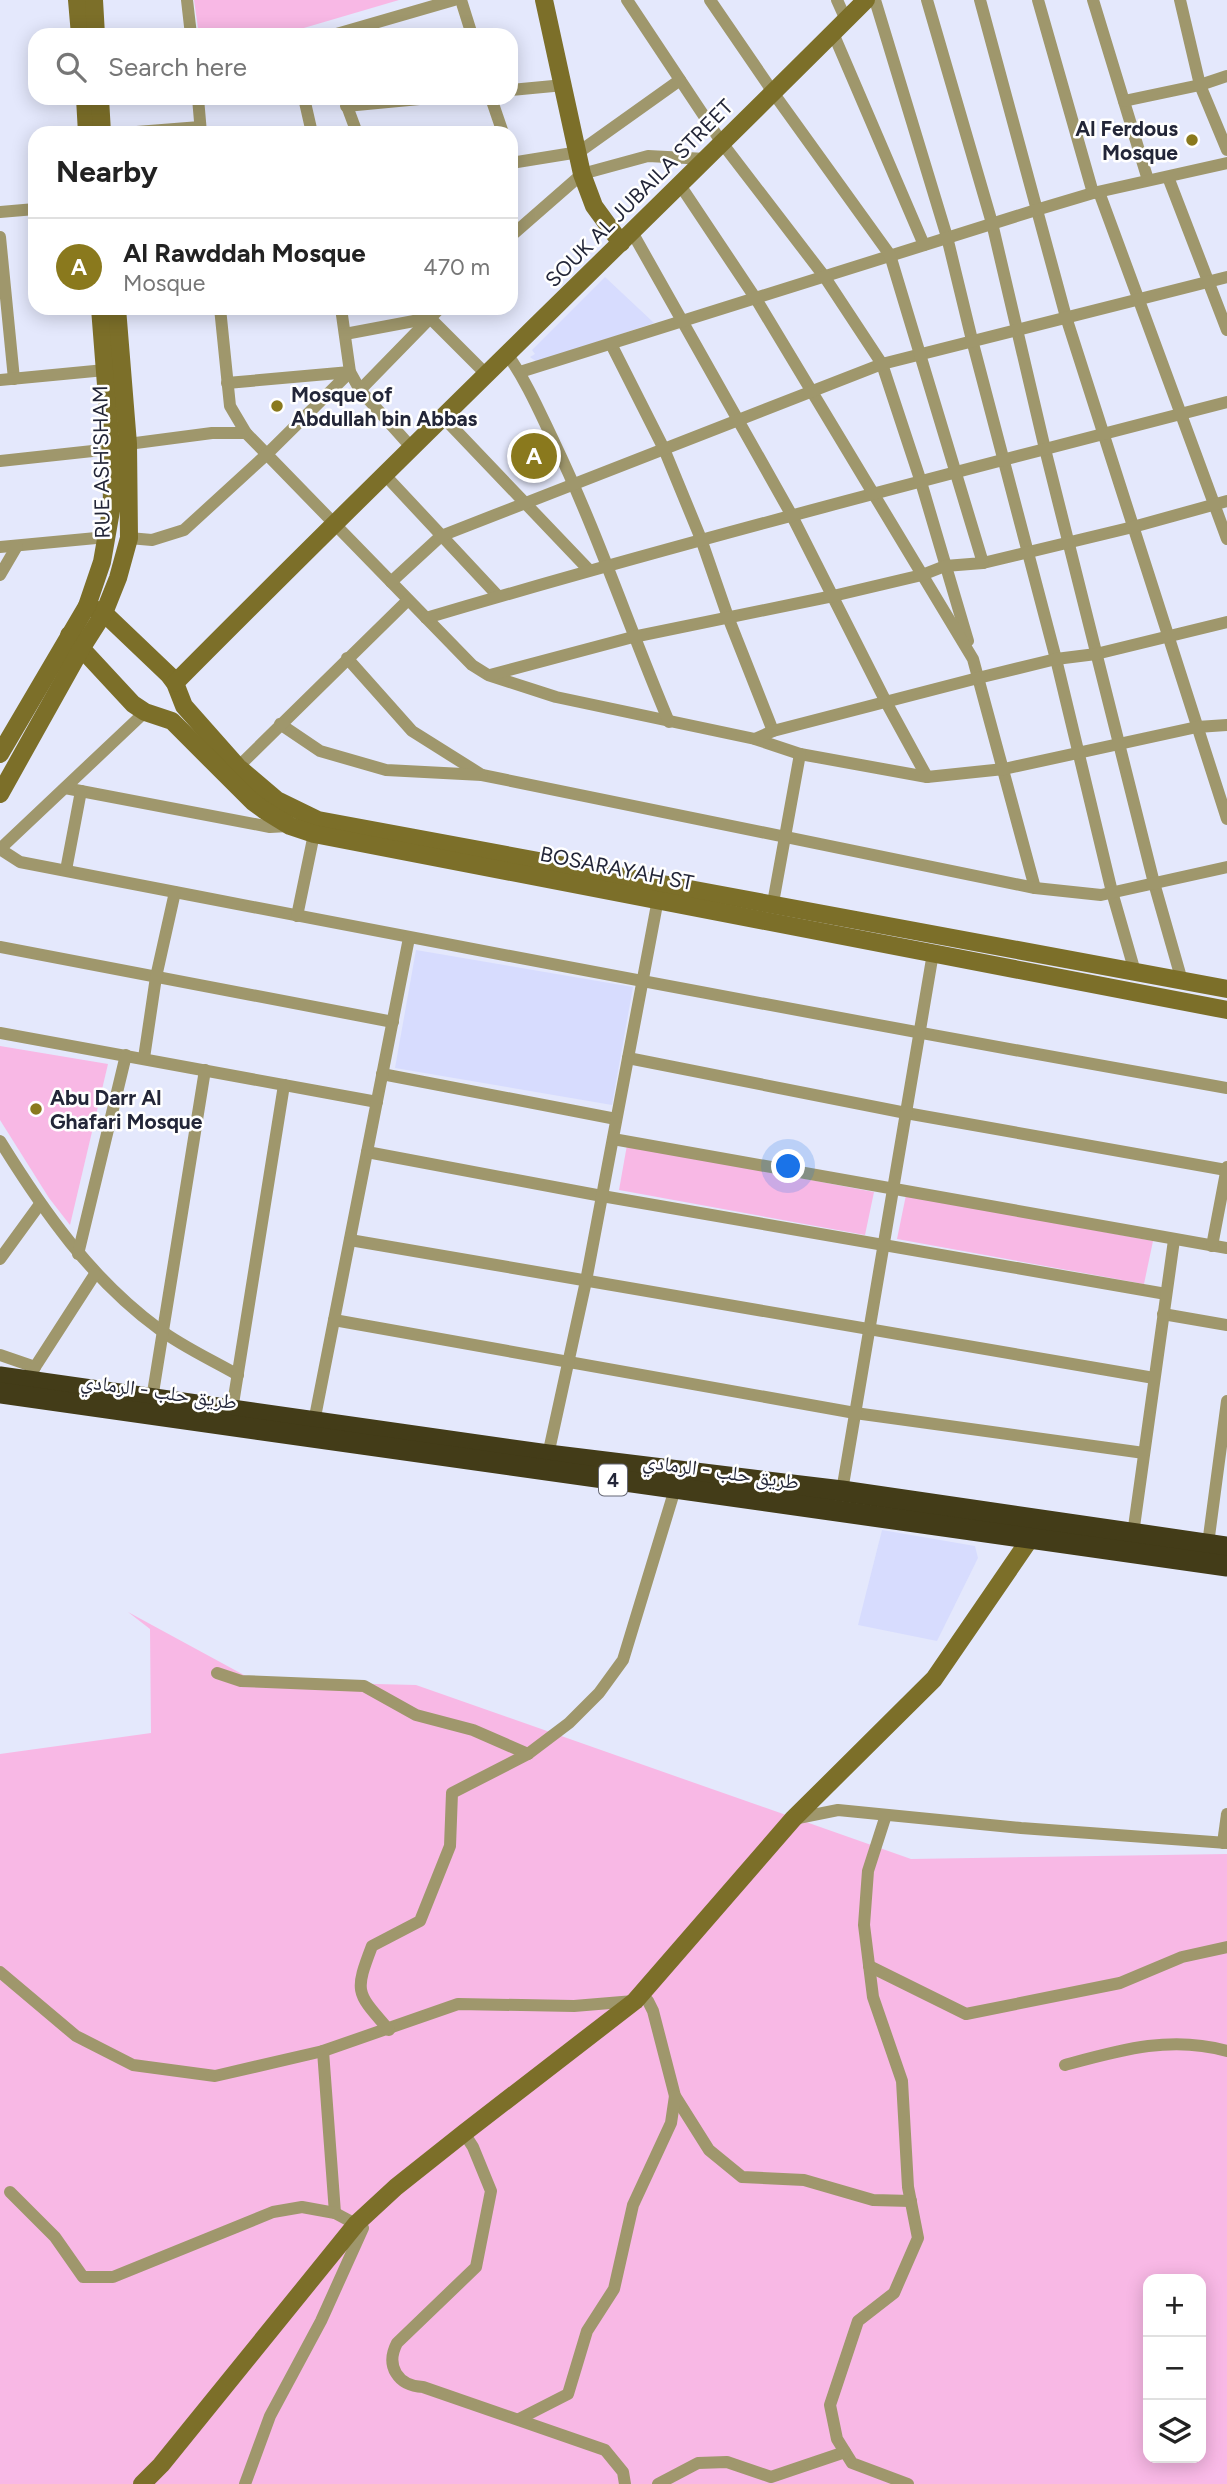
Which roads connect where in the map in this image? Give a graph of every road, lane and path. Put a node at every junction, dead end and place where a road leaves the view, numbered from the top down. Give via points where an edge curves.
1 (77, 0) edge
2 (94, 0) edge
3 (187, 0) edge
4 (454, 0) edge
5 (461, 0) edge
6 (544, 0) edge
7 (627, 0) edge
8 (710, 0) edge
9 (837, 0) edge
10 (866, 0) edge
11 (875, 0) edge
12 (927, 0) edge
13 (979, 0) edge
14 (1038, 0) edge
15 (1093, 0) edge
16 (1180, 0) edge
17 (846, 20) junction
18 (79, 28) edge
19 (96, 28) edge
20 (190, 28) edge
21 (357, 28) edge
22 (470, 28) edge
23 (833, 33) junction
24 (1227, 76) edge
25 (680, 79) junction
26 (564, 85) junction
27 (1200, 85) junction
28 (518, 89) edge
29 (773, 93) junction
30 (1124, 101) junction
31 (85, 105) edge
32 (100, 105) edge
33 (198, 105) edge
34 (306, 105) edge
35 (346, 105) edge
36 (493, 105) edge
37 (87, 126) edge
38 (102, 126) edge
39 (200, 126) edge
40 (310, 126) edge
41 (354, 126) edge
42 (501, 126) edge
43 (722, 143) junction
44 (1227, 150) edge
45 (579, 152) junction
46 (706, 159) junction
47 (518, 160) edge
48 (1227, 163) edge
49 (582, 173) junction
50 (1168, 177) junction
51 (1148, 180) junction
52 (680, 185) junction
53 (1096, 192) junction
54 (1036, 209) junction
55 (28, 210) edge
56 (0, 212) edge
57 (992, 223) junction
58 (518, 230) edge
59 (0, 237) edge
60 (947, 237) junction
61 (627, 238) junction
62 (925, 245) junction
63 (890, 255) junction
64 (824, 276) junction
65 (1227, 277) edge
66 (1208, 282) junction
67 (3, 298) edge
68 (756, 299) junction
69 (1138, 299) junction
70 (101, 315) edge
71 (117, 315) edge
72 (221, 315) edge
73 (342, 315) edge
74 (420, 315) edge
75 (426, 315) edge
76 (430, 315) edge
77 (1066, 317) junction
78 (683, 320) junction
79 (1015, 329) junction
80 (1227, 330) edge
81 (345, 334) junction
82 (972, 340) junction
83 (611, 344) junction
84 (507, 354) junction
85 (921, 354) junction
86 (882, 364) junction
87 (105, 370) junction
88 (350, 372) junction
89 (520, 372) junction
90 (486, 374) junction
91 (14, 379) junction
92 (0, 380) edge
93 (227, 383) junction
94 (360, 390) junction
95 (811, 393) junction
96 (1227, 402) edge
97 (1181, 414) junction
98 (443, 417) junction
99 (738, 420) junction
100 (246, 433) junction
101 (1103, 433) junction
102 (119, 446) junction
103 (411, 447) junction
104 (663, 449) junction
105 (1045, 449) junction
106 (266, 455) junction
107 (0, 461) edge
108 (1003, 461) junction
109 (956, 473) junction
110 (384, 474) junction
111 (921, 482) junction
112 (575, 486) junction
113 (873, 494) junction
114 (1220, 503) edge
115 (527, 504) junction
116 (792, 514) junction
117 (334, 523) junction
118 (1133, 527) junction
119 (441, 536) junction
120 (107, 537) junction
121 (129, 538) junction
122 (701, 539) junction
123 (1227, 539) edge
124 (1070, 541) junction
125 (17, 546) junction
126 (0, 547) edge
127 (1027, 553) junction
128 (983, 563) junction
129 (605, 565) junction
130 (945, 566) junction
131 (589, 570) junction
132 (0, 575) edge
133 (922, 575) junction
134 (391, 582) junction
135 (498, 596) junction
136 (833, 596) junction
137 (408, 600) junction
138 (87, 606) junction
139 (104, 613) junction
140 (727, 617) junction
141 (426, 618) junction
142 (1227, 622) edge
143 (69, 635) junction
144 (1168, 636) junction
145 (633, 637) junction
146 (81, 649) junction
147 (1097, 654) junction
148 (347, 658) junction
149 (973, 659) junction
150 (1056, 659) junction
151 (488, 675) junction
152 (978, 678) junction
153 (177, 689) junction
154 (886, 702) junction
155 (153, 714) junction
156 (669, 722) junction
157 (280, 724) junction
158 (1227, 725) edge
159 (1197, 727) junction
160 (773, 732) junction
161 (755, 739) junction
162 (1120, 743) junction
163 (0, 754) edge
164 (800, 754) junction
165 (1077, 754) junction
166 (238, 767) junction
167 (1003, 769) junction
168 (482, 775) junction
169 (927, 777) junction
170 (65, 788) junction
171 (82, 791) junction
172 (0, 794) edge
173 (1226, 810) edge
174 (290, 826) junction
175 (314, 834) junction
176 (785, 837) junction
177 (0, 849) edge
178 (1227, 867) edge
179 (66, 870) junction
180 (1154, 883) junction
181 (1035, 888) junction
182 (175, 892) junction
183 (1112, 892) junction
184 (658, 899) junction
185 (773, 903) junction
186 (297, 916) junction
187 (409, 938) junction
188 (0, 947) edge
189 (933, 953) junction
190 (1135, 972) junction
191 (156, 977) junction
192 (642, 981) junction
193 (1182, 981) junction
194 (1227, 989) edge
195 (1227, 1010) edge
196 (393, 1022) junction
197 (0, 1033) edge
198 (920, 1034) junction
199 (126, 1055) junction
200 (144, 1058) junction
201 (628, 1058) junction
202 (205, 1070) junction
203 (382, 1074) junction
204 (284, 1085) junction
205 (1227, 1088) edge
206 (377, 1102) junction
207 (906, 1113) junction
208 (616, 1119) junction
209 (613, 1139) junction
210 (0, 1142) edge
211 (367, 1152) junction
212 (1227, 1169) edge
213 (893, 1189) junction
214 (602, 1196) junction
215 (40, 1204) junction
216 (350, 1240) junction
217 (1174, 1240) junction
218 (884, 1246) junction
219 (1212, 1246) junction
220 (1227, 1248) edge
221 (78, 1254) junction
222 (0, 1259) edge
223 (95, 1273) junction
224 (586, 1281) junction
225 (1166, 1294) junction
226 (1163, 1314) junction
227 (334, 1320) junction
228 (1227, 1325) edge
229 (869, 1330) junction
230 (162, 1331) junction
231 (0, 1355) edge
232 (568, 1363) junction
233 (32, 1374) junction
234 (238, 1375) junction
235 (0, 1377) edge
236 (1154, 1378) junction
237 (0, 1393) edge
238 (152, 1399) junction
239 (1227, 1401) edge
240 (232, 1410) junction
241 (855, 1413) junction
242 (314, 1422) junction
243 (1144, 1452) junction
244 (548, 1455) junction
245 (1223, 1455) edge
246 (675, 1489) junction
247 (842, 1491) junction
248 (1133, 1534) junction
249 (1030, 1539) junction
250 (1217, 1546) edge
251 (1227, 1566) edge
252 (217, 1673) dead end
253 (528, 1754) junction
254 (1227, 1814) edge
255 (886, 1815) junction
256 (793, 1819) junction
257 (1225, 1843) edge
258 (1227, 1947) edge
259 (869, 1966) junction
260 (0, 1972) edge
261 (638, 1998) junction
262 (389, 2030) junction
263 (323, 2051) junction
264 (1227, 2051) edge
265 (1065, 2065) dead end
266 (675, 2096) junction
267 (464, 2133) junction
268 (10, 2192) dead end
269 (911, 2201) junction
270 (335, 2213) junction
271 (357, 2222) junction
272 (519, 2419) junction
273 (845, 2452) junction
274 (778, 2479) edge
275 (142, 2484) edge
276 (245, 2484) edge
277 (625, 2484) edge
278 (658, 2484) edge
279 (908, 2484) edge

1 - 18 street
2 - 19 street
3 - 20 street
4 - 21 street
5 - 22 street
6 - 26 street
7 - 25 street
8 - 29 street
9 - 17 street
10 - 17 street, SOUK AL JUBAILA STREET
11 - 60 street
12 - 57 street
13 - 54 street
14 - 53 street
15 - 30 street
16 - 27 street
17 - 23 street, SOUK AL JUBAILA STREET
23 - 29 street, SOUK AL JUBAILA STREET
23 - 62 street
24 - 27 street
25 - 43 street
25 - 45 street
26 - 28 street
26 - 45 street
27 - 30 street
27 - 44 street
29 - 43 street, SOUK AL JUBAILA STREET
29 - 63 street
30 - 51 street
31 - 37 street
32 - 38 street
33 - 39 street
34 - 40 street
35 - 41 street
36 - 42 street
43 - 46 street, SOUK AL JUBAILA STREET
43 - 64 street
45 - 47 street
45 - 49 street
46 - 49 street via 648,156
46 - 52 street, SOUK AL JUBAILA STREET
48 - 50 street
49 - 58 street
49 - 61 street via 594,206
50 - 51 street
50 - 66 street
51 - 53 street
52 - 61 street, SOUK AL JUBAILA STREET
52 - 68 street
53 - 54 street
53 - 69 street
54 - 57 street
54 - 77 street
55 - 56 street
57 - 60 street
57 - 79 street
59 - 67 street
60 - 62 street
60 - 82 street
61 - 78 street
61 - 84 street, SOUK AL JUBAILA STREET
62 - 63 street
63 - 64 street
63 - 85 street
64 - 68 street
64 - 86 street
65 - 66 street
66 - 69 street
66 - 80 street
67 - 91 street
68 - 78 street
68 - 95 street
69 - 77 street
69 - 97 street
70 - 87 street, RUE ASH'SHAM
71 - 102 street, RUE ASH'SHAM
72 - 93 street
73 - 81 street
74 - 81 street
75 - 94 street
76 - 90 street
77 - 79 street
77 - 101 street
78 - 83 street
78 - 99 street
79 - 82 street
79 - 105 street
81 - 88 street
82 - 85 street
82 - 108 street
83 - 89 street
83 - 104 street
84 - 89 street
84 - 90 street, SOUK AL JUBAILA STREET
85 - 86 street
85 - 109 street
86 - 95 street
86 - 111 street
87 - 91 street
87 - 102 street, RUE ASH'SHAM
88 - 93 street
88 - 94 street
88 - 106 street
89 - 112 street
90 - 98 street, SOUK AL JUBAILA STREET
91 - 92 street
93 - 100 street via 230,406
94 - 103 street
95 - 99 street
95 - 113 street
96 - 97 street
97 - 101 street
97 - 114 street
98 - 103 street, SOUK AL JUBAILA STREET
98 - 115 street
99 - 104 street
99 - 116 street
100 - 102 street
100 - 106 street
101 - 105 street
101 - 118 street
102 - 107 street
102 - 120 street, RUE ASH'SHAM
102 - 121 street, RUE ASH'SHAM
103 - 110 street, SOUK AL JUBAILA STREET
104 - 112 street
104 - 122 street
105 - 108 street
105 - 124 street
106 - 117 street
106 - 121 street via 184,530 152,540
108 - 109 street
108 - 127 street
109 - 111 street
109 - 128 street
110 - 117 street, SOUK AL JUBAILA STREET
110 - 119 street
111 - 113 street
111 - 130 street
112 - 115 street
112 - 129 street
113 - 116 street
113 - 133 street
114 - 118 street
114 - 123 street
115 - 119 street
115 - 131 street
116 - 122 street
116 - 136 street
117 - 134 street
117 - 153 street, SOUK AL JUBAILA STREET
118 - 124 street
118 - 144 street
119 - 134 street
119 - 135 street
120 - 125 street
120 - 138 street, RUE ASH'SHAM
121 - 139 street, RUE ASH'SHAM
122 - 129 street
122 - 140 street
124 - 127 street
124 - 147 street
125 - 126 street
125 - 132 street
127 - 128 street
127 - 150 street
128 - 130 street
129 - 131 street
129 - 145 street
130 - 133 street
130 - 149 street
131 - 135 street
133 - 136 street
133 - 149 street
134 - 137 street
135 - 141 street
136 - 140 street
136 - 154 street
137 - 141 street
137 - 148 street
138 - 139 street, BOSARAYAH ST
138 - 143 street, RUE ASH'SHAM
139 - 146 street, RUE ASH'SHAM
139 - 153 street, BOSARAYAH ST
140 - 145 street
140 - 160 street
141 - 151 street
142 - 144 street
143 - 146 street, BOSARAYAH ST
143 - 163 street, RUE ASH'SHAM
144 - 147 street
144 - 159 street
145 - 151 street
145 - 156 street
146 - 155 street, BOSARAYAH ST via 134,704
146 - 172 street, RUE ASH'SHAM
147 - 150 street
147 - 162 street
148 - 157 street
148 - 168 street via 412,731
149 - 152 street
150 - 152 street
150 - 165 street
151 - 156 street via 555,697
152 - 154 street
152 - 167 street
153 - 155 street, SOUK AL JUBAILA STREET
153 - 166 street, BOSARAYAH ST via 184,706
154 - 160 street
154 - 169 street
155 - 170 street
155 - 174 street, BOSARAYAH ST via 172,720 253,802
156 - 161 street
157 - 166 street
157 - 168 street via 320,751 386,770
158 - 159 street
159 - 162 street
159 - 173 street
160 - 161 street
161 - 164 street
162 - 165 street
162 - 180 street
164 - 169 street
164 - 176 street
165 - 167 street
165 - 183 street
166 - 185 street, BOSARAYAH ST via 277,800 318,820
167 - 169 street
167 - 181 street
168 - 176 street
170 - 171 street
170 - 177 street
171 - 174 street via 270,827
171 - 179 street
174 - 175 street, BOSARAYAH ST
175 - 184 street, BOSARAYAH ST
175 - 186 street
176 - 181 street
176 - 185 street
177 - 179 street via 20,862
178 - 180 street
179 - 182 street
180 - 183 street
180 - 193 street
181 - 183 street via 1101,895
182 - 186 street
182 - 191 street
183 - 190 street
184 - 189 street, BOSARAYAH ST
184 - 192 street
185 - 190 street, BOSARAYAH ST
186 - 187 street
187 - 192 street
187 - 196 street
188 - 191 street
189 - 195 street, BOSARAYAH ST
189 - 198 street
190 - 193 street, BOSARAYAH ST
191 - 196 street
191 - 200 street
192 - 198 street
192 - 201 street
193 - 194 street, BOSARAYAH ST
196 - 203 street
197 - 199 street
198 - 205 street
198 - 207 street
199 - 200 street
199 - 221 street
200 - 202 street
201 - 207 street
201 - 208 street
202 - 204 street
202 - 230 street
203 - 206 street
203 - 208 street
204 - 206 street
204 - 234 street
206 - 211 street
207 - 212 street
207 - 213 street
208 - 209 street
209 - 213 street
209 - 214 street
210 - 215 street
211 - 214 street
211 - 216 street
212 - 219 street
213 - 217 street
213 - 218 street
214 - 218 street
214 - 224 street
215 - 221 street
215 - 222 street
216 - 224 street
216 - 227 street
217 - 219 street
217 - 225 street
218 - 225 street
218 - 229 street
219 - 220 street
221 - 223 street
223 - 230 street
223 - 233 street
224 - 229 street
224 - 232 street
225 - 226 street
226 - 228 street
226 - 236 street
227 - 232 street
227 - 242 street
229 - 236 street
229 - 241 street
230 - 234 street
230 - 238 street
231 - 233 street
232 - 241 street
232 - 244 street
233 - 235 highway, طريق حلب - الرمادي / 4
233 - 238 highway, طريق حلب - الرمادي / 4
234 - 240 street
236 - 243 street
237 - 246 highway, طريق حلب - الرمادي / 4
238 - 240 highway, طريق حلب - الرمادي / 4
239 - 245 street
240 - 242 highway, طريق حلب - الرمادي / 4
241 - 243 street
241 - 247 street
242 - 244 highway, طريق حلب - الرمادي / 4
243 - 248 street
244 - 247 highway, طريق حلب - الرمادي / 4
245 - 250 street
246 - 249 highway, طريق حلب - الرمادي / 4
246 - 253 street via 623,1660 569,1723
247 - 248 highway, طريق حلب - الرمادي / 4
248 - 250 highway, طريق حلب - الرمادي / 4
249 - 251 highway, طريق حلب - الرمادي / 4
249 - 256 street via 934,1679
252 - 253 street via 241,1681 363,1686 416,1715 473,1730
253 - 262 street via 453,1793 450,1846 420,1921 372,1946 359,1981 365,2001
254 - 257 street
255 - 256 street via 838,1810
255 - 257 street
255 - 259 street via 867,1871 864,1925
256 - 261 street
258 - 259 street via 1182,1956 1120,1983 967,2014
259 - 269 street via 873,1997 902,2081
260 - 263 street via 76,2036 133,2065 215,2076
261 - 262 street via 574,2006 458,2004
261 - 266 street via 648,2001 653,2011
261 - 267 street
262 - 263 street
263 - 270 street
264 - 265 street via 1182,2043 1126,2049
266 - 269 street via 709,2150 742,2177 804,2180 873,2200
266 - 272 street via 671,2123 634,2205 614,2289 587,2330 569,2394
267 - 271 street
267 - 272 street via 491,2191 477,2267 397,2343 393,2370 405,2384
268 - 270 street via 55,2237 83,2277 113,2277 273,2212 302,2207
269 - 273 street via 918,2238 907,2267 894,2293 858,2321 830,2404 836,2439
270 - 271 street
271 - 275 street
271 - 276 street via 363,2228 270,2416
272 - 277 street via 605,2450 623,2472
273 - 274 street
273 - 279 street via 852,2463
274 - 278 street via 727,2462 698,2463

